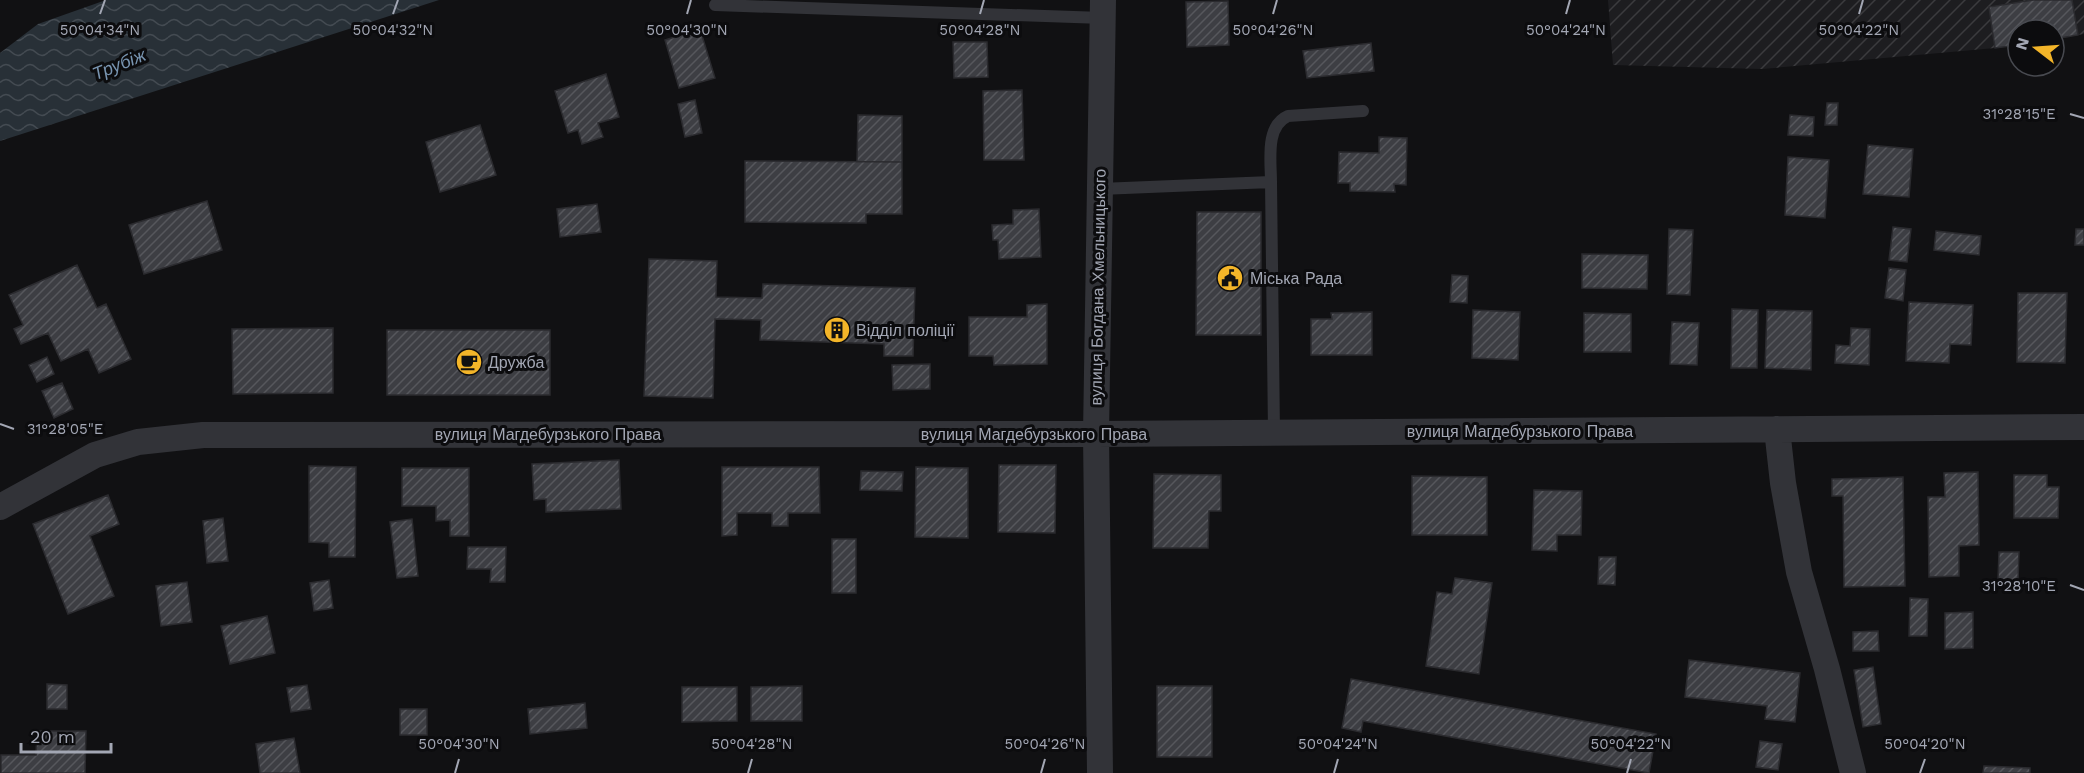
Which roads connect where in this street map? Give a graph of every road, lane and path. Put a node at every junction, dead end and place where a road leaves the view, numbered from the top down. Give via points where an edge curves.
1 (715, 5) dead end
2 (1103, 9) edge
3 (1363, 111) dead end
4 (1271, 182) junction
5 (1100, 189) junction
6 (2084, 427) edge
7 (1777, 429) junction
8 (1274, 433) junction
9 (1096, 434) junction
10 (0, 507) edge
11 (1100, 773) edge
12 (1853, 773) edge

1 - 2 lane, вулиця Богдана Хмельницького
2 - 5 street, вулиця Богдана Хмельницького
3 - 4 lane via 1281,119 1273,132
4 - 5 lane
4 - 8 lane
5 - 9 street, вулиця Богдана Хмельницького
6 - 7 street, вулиця Магдебурзького Права
7 - 8 street, вулиця Магдебурзького Права
7 - 12 street via 1798,573
8 - 9 street, вулиця Магдебурзького Права
9 - 10 street, вулиця Магдебурзького Права via 203,435 138,442 95,455
9 - 11 street, вулиця Богдана Хмельницького

